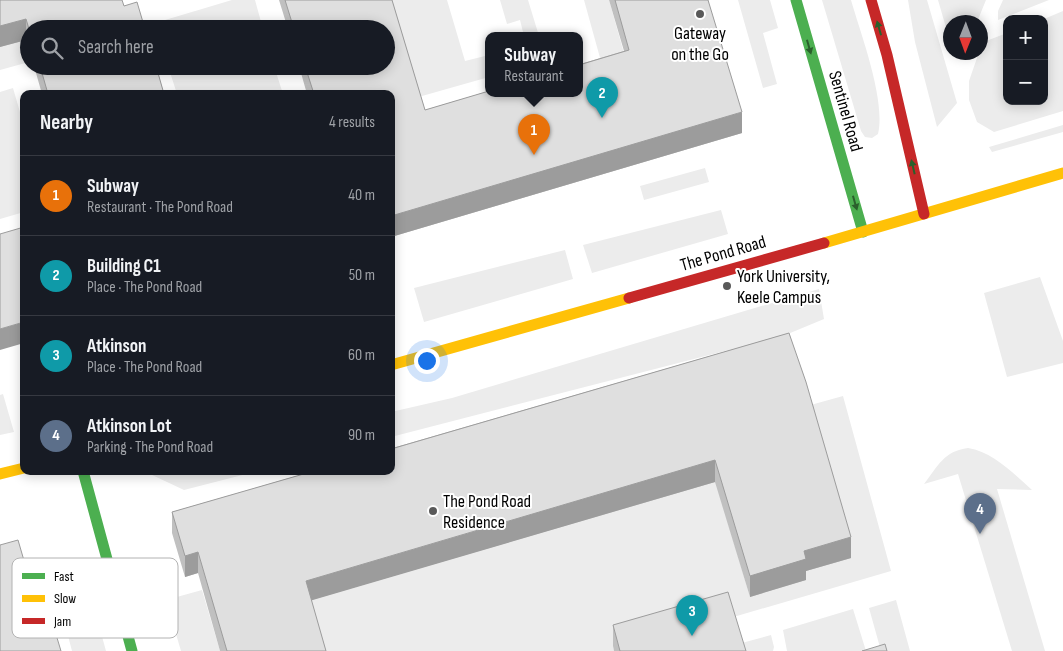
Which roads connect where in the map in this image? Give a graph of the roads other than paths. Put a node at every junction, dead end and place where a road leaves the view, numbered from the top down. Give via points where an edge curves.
1 (796, 0) edge
2 (871, 0) edge
3 (1063, 173) edge
4 (924, 214) junction
5 (863, 232) junction
6 (395, 364) edge
7 (20, 469) edge
8 (0, 474) edge
9 (84, 475) edge
10 (107, 558) edge
11 (128, 638) edge
12 (132, 651) edge

1 -> 5 street, Sentinel Road
4 -> 2 street
3 - 4 street, The Pond Road
4 - 5 street, The Pond Road
5 - 6 street, The Pond Road
7 - 8 street
9 - 10 street
11 - 12 street

